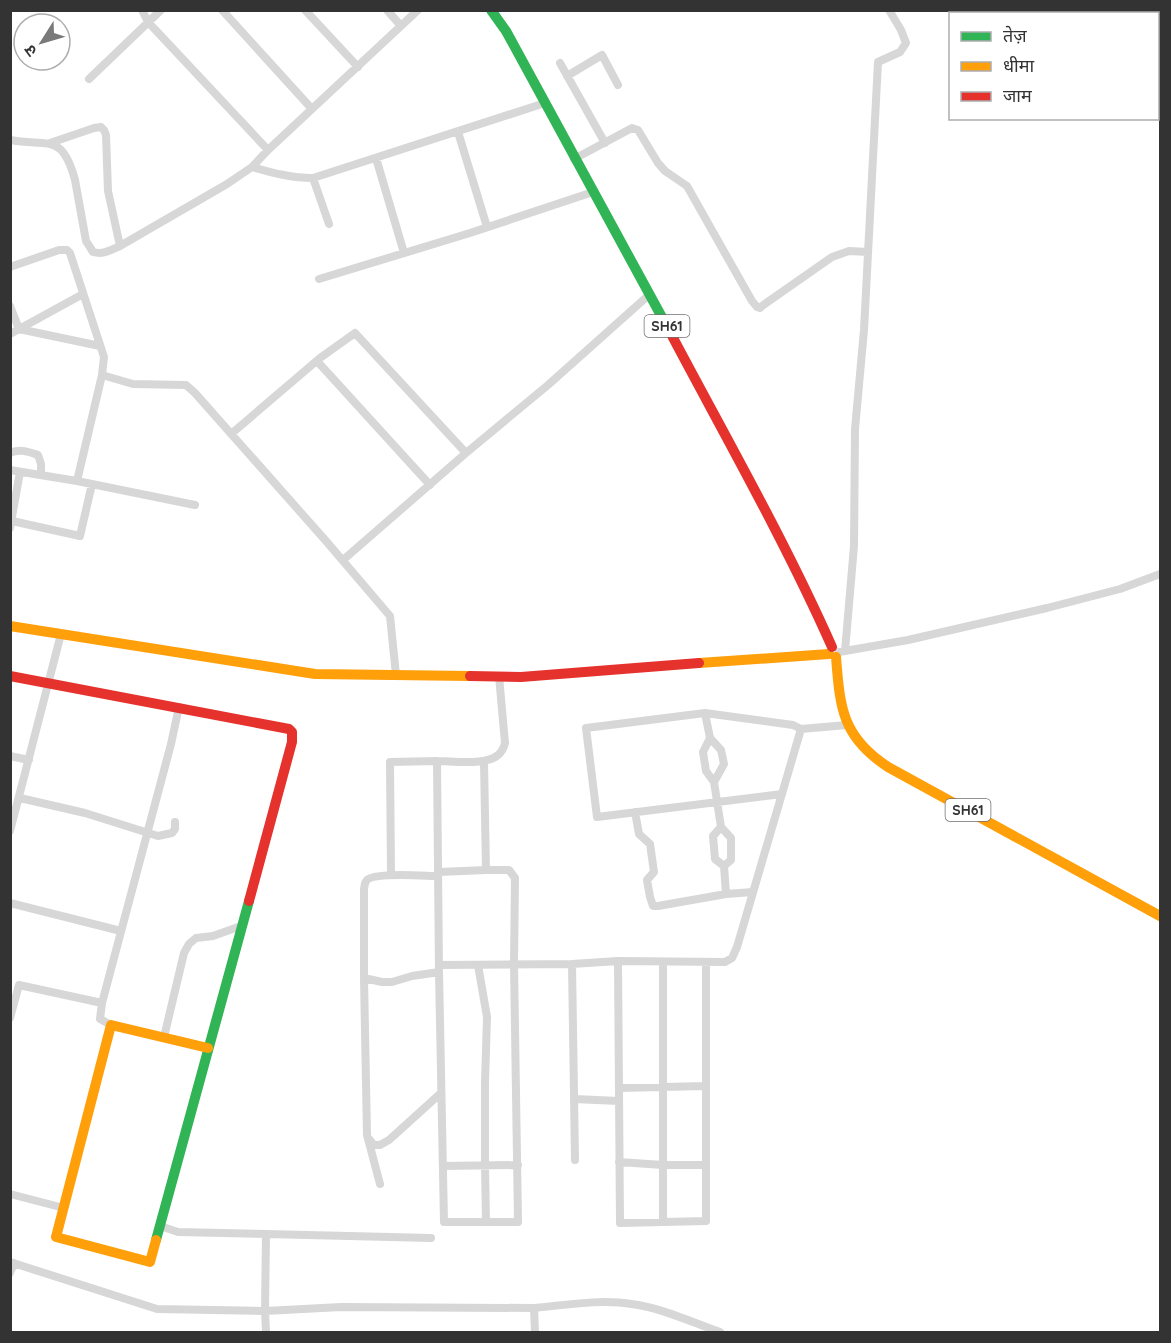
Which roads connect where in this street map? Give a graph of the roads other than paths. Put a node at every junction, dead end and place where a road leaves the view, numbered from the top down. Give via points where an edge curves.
1 (142, 10) edge
2 (161, 10) edge
3 (222, 10) edge
4 (305, 10) edge
5 (387, 10) edge
6 (418, 10) edge
7 (491, 10) edge
8 (889, 10) edge
9 (148, 22) junction
10 (401, 26) junction
11 (560, 63) dead end
12 (358, 66) junction
13 (567, 76) junction
14 (89, 79) dead end
15 (618, 86) dead end
16 (544, 103) junction
17 (312, 109) junction
18 (458, 132) junction
19 (10, 140) edge
20 (49, 143) junction
21 (604, 143) junction
22 (268, 150) junction
23 (376, 158) junction
24 (574, 159) junction
25 (252, 167) junction
26 (313, 178) junction
27 (593, 192) junction
28 (329, 224) dead end
29 (488, 227) junction
30 (120, 246) junction
31 (868, 252) junction
32 (404, 253) junction
33 (10, 267) edge
34 (319, 279) dead end
35 (83, 294) junction
36 (650, 294) junction
37 (10, 306) edge
38 (19, 329) junction
39 (10, 334) edge
40 (100, 346) junction
41 (317, 361) junction
42 (102, 375) junction
43 (231, 434) junction
44 (10, 453) edge
45 (466, 453) junction
46 (10, 470) edge
47 (20, 472) junction
48 (41, 475) junction
49 (76, 481) junction
50 (92, 484) junction
51 (430, 485) junction
52 (195, 506) dead end
53 (11, 525) edge
54 (343, 560) junction
55 (1161, 574) edge
56 (10, 626) edge
57 (61, 634) junction
58 (836, 652) junction
59 (396, 675) junction
60 (10, 676) edge
61 (499, 676) junction
62 (48, 683) junction
63 (179, 707) junction
64 (705, 712) junction
65 (847, 725) junction
66 (801, 729) junction
67 (710, 738) junction
68 (10, 756) edge
69 (29, 760) junction
70 (437, 761) junction
71 (484, 762) junction
72 (714, 782) junction
73 (782, 794) junction
74 (20, 798) junction
75 (718, 802) junction
76 (635, 812) junction
77 (175, 822) dead end
78 (721, 826) junction
79 (10, 831) edge
80 (147, 833) junction
81 (724, 866) junction
82 (486, 870) junction
83 (438, 874) junction
84 (391, 875) junction
85 (753, 892) junction
86 (726, 894) junction
87 (10, 903) edge
88 (1161, 916) edge
89 (242, 926) junction
90 (121, 931) junction
91 (618, 962) junction
92 (663, 962) junction
93 (706, 962) junction
94 (514, 964) junction
95 (572, 964) junction
96 (478, 965) junction
97 (439, 968) junction
98 (364, 978) junction
99 (15, 984) edge
100 (102, 1003) junction
101 (10, 1017) edge
102 (111, 1025) junction
103 (164, 1037) junction
104 (208, 1048) junction
105 (663, 1086) junction
106 (706, 1086) junction
107 (619, 1088) junction
108 (441, 1093) junction
109 (574, 1099) junction
110 (619, 1101) junction
111 (367, 1135) junction
112 (575, 1160) dead end
113 (620, 1162) junction
114 (485, 1165) junction
115 (518, 1165) junction
116 (663, 1165) junction
117 (706, 1165) junction
118 (443, 1166) junction
119 (380, 1184) dead end
120 (10, 1194) edge
121 (64, 1208) junction
122 (486, 1222) junction
123 (663, 1222) junction
124 (159, 1226) junction
125 (266, 1234) junction
126 (431, 1238) dead end
127 (12, 1263) edge
128 (10, 1273) edge
129 (534, 1308) junction
130 (265, 1311) junction
131 (266, 1332) edge
132 (535, 1332) edge
133 (720, 1332) edge

1 - 9 street
2 - 9 street
3 - 17 street
4 - 12 street
5 - 10 street
6 - 10 street
7 - 16 street, SH61
8 - 31 street via 906,43 900,52 878,62
9 - 14 street
9 - 22 street
10 - 12 street
11 - 13 street
12 - 17 street
13 - 15 street via 602,54
13 - 21 street
16 - 18 street
16 - 24 street, SH61
17 - 22 street
18 - 23 street
18 - 29 street
19 - 20 street
20 - 30 street via 65,154 73,172 89,248 98,254
20 - 30 street via 97,127 104,130 108,191
21 - 24 street
21 - 31 street via 632,128 641,133 658,163 687,186 757,307 832,257 849,251
22 - 25 street
23 - 26 street
23 - 32 street
24 - 27 street, SH61
25 - 26 street via 284,176
25 - 30 street
26 - 28 street
27 - 29 street
27 - 36 street, SH61
29 - 32 street
31 - 58 street via 855,429 854,546
32 - 34 street
33 - 35 street via 67,250 73,257
35 - 38 street
35 - 40 street
36 - 45 street
36 - 58 street, SH61
37 - 38 street
38 - 39 street
38 - 40 street
40 - 42 street via 104,357
41 - 43 street
41 - 45 street via 355,333
41 - 51 street
42 - 43 street via 133,384 186,385
42 - 49 street
43 - 54 street
44 - 48 street via 16,450 38,455
45 - 51 street
46 - 47 street
47 - 48 street
47 - 53 street
48 - 49 street
49 - 50 street
50 - 52 street
50 - 53 street via 80,536
51 - 54 street
54 - 59 street via 390,616
55 - 58 street via 1047,608
56 - 57 street
57 - 59 street via 315,674
57 - 62 street
58 - 61 street
58 - 65 street, SH61
59 - 61 street
60 - 62 street
61 - 71 street via 505,743 498,756
62 - 63 street
62 - 69 street
63 - 80 street
63 - 89 street via 292,732
64 - 66 street
64 - 67 street
64 - 76 street via 586,728 597,817
65 - 66 street
65 - 88 street, SH61 via 869,754 888,767
66 - 73 street
67 - 72 street via 703,752 706,771
67 - 72 street via 721,750 724,764
68 - 69 street
69 - 74 street
70 - 71 street
70 - 83 street
70 - 84 street via 390,762
71 - 82 street
72 - 75 street
73 - 75 street
73 - 85 street
74 - 79 street
74 - 80 street
75 - 76 street
75 - 78 street
76 - 86 street via 639,834 650,844 654,872 647,880 653,906
77 - 80 street via 170,835
78 - 81 street via 731,838 731,860
78 - 81 street via 713,836 715,859
80 - 90 street
81 - 86 street
82 - 83 street
82 - 94 street via 509,870 515,878
83 - 84 street
83 - 97 street
84 - 98 street via 370,878 364,885
85 - 86 street
85 - 93 street via 732,958
87 - 90 street
89 - 103 street via 196,938 189,944
89 - 104 street
90 - 100 street
91 - 92 street
91 - 95 street
91 - 107 street
92 - 93 street
92 - 105 street
93 - 106 street
94 - 95 street
94 - 96 street
94 - 115 street
95 - 109 street
96 - 97 street
96 - 114 street via 487,1017
97 - 98 street via 392,982
97 - 108 street
98 - 111 street
99 - 100 street
99 - 101 street
100 - 102 street via 100,1019
102 - 103 street
102 - 121 street
103 - 104 street
104 - 124 street
105 - 106 street
105 - 107 street
105 - 116 street
106 - 117 street
107 - 110 street
108 - 111 street via 389,1140 374,1145
108 - 118 street
109 - 110 street
109 - 112 street
110 - 113 street
111 - 119 street
113 - 116 street
113 - 123 street via 620,1223
114 - 115 street
114 - 118 street
114 - 122 street
115 - 122 street via 518,1222
116 - 117 street
116 - 123 street
117 - 123 street via 706,1221
118 - 122 street via 444,1222
120 - 121 street
121 - 124 street via 56,1237 150,1262
124 - 125 street via 178,1232
125 - 126 street
125 - 130 street
127 - 128 street
127 - 130 street via 157,1309
129 - 130 street via 341,1307
129 - 132 street
129 - 133 street via 633,1304
130 - 131 street

